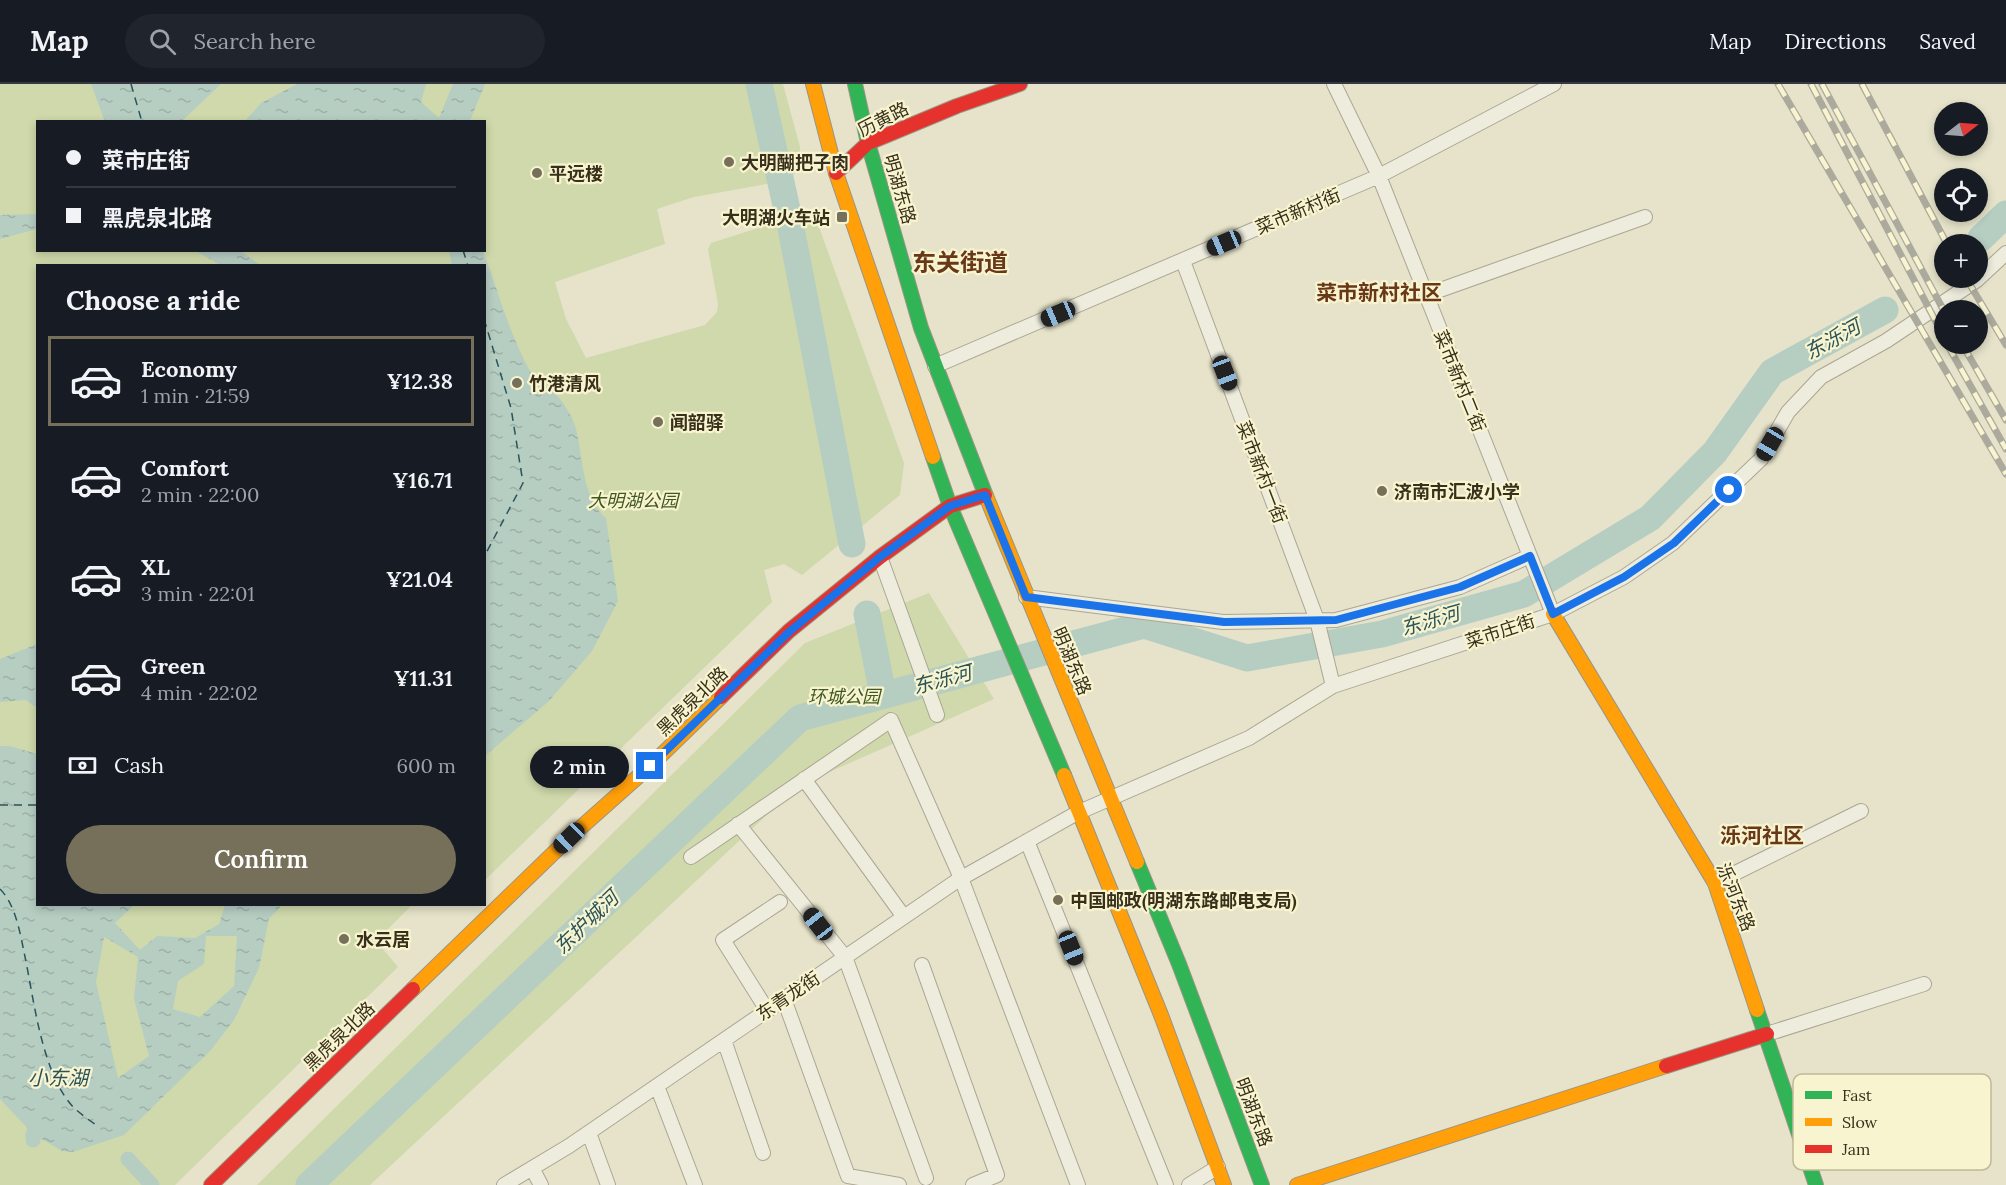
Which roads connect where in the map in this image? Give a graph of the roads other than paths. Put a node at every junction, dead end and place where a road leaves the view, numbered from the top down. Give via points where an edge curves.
1 (813, 84) edge
2 (855, 84) edge
3 (1020, 84) edge
4 (1334, 84) edge
5 (1554, 84) edge
6 (868, 143) junction
7 (836, 173) junction
8 (1379, 176) junction
9 (1645, 217) dead end
10 (2006, 254) edge
11 (1183, 261) junction
12 (1426, 295) junction
13 (935, 366) junction
14 (985, 495) junction
15 (950, 506) junction
16 (1530, 556) junction
17 (880, 557) junction
18 (1026, 598) junction
19 (1553, 614) junction
20 (1318, 624) junction
21 (1333, 686) junction
22 (937, 715) dead end
23 (804, 779) junction
24 (1110, 799) junction
25 (1861, 811) dead end
26 (1077, 813) junction
27 (738, 824) junction
28 (1027, 841) junction
29 (691, 857) dead end
30 (961, 878) junction
31 (1715, 883) junction
32 (780, 902) dead end
33 (904, 917) junction
34 (844, 957) junction
35 (922, 965) dead end
36 (1924, 984) dead end
37 (784, 999) junction
38 (767, 1010) junction
39 (1767, 1034) junction
40 (724, 1040) junction
41 (657, 1086) junction
42 (1793, 1114) edge
43 (589, 1133) junction
44 (763, 1153) dead end
45 (1218, 1167) junction
46 (532, 1168) junction
47 (1811, 1170) edge
48 (926, 1178) dead end
49 (211, 1185) edge
50 (504, 1185) edge
51 (541, 1185) edge
52 (608, 1185) edge
53 (695, 1185) edge
54 (899, 1185) edge
55 (974, 1185) edge
56 (1078, 1185) edge
57 (1166, 1185) edge
58 (1188, 1185) edge
59 (1224, 1185) edge
60 (1262, 1185) edge
61 (1297, 1185) edge
62 (1816, 1185) edge

1 - 7 main road
2 - 6 main road, 明湖东路
3 - 6 main road, 历黄路
4 - 8 street, 菜市新村二街
5 - 8 street, 菜市新村街
6 - 7 main road, 历黄路
6 - 13 main road, 明湖东路
7 - 15 main road
8 - 11 street, 菜市新村街
8 - 12 street, 菜市新村二街
9 - 12 street
10 - 19 street, 菜市庄街 via 1977,280 1923,316 1821,377 1788,412 1761,459 1674,543 1624,577
11 - 13 street, 菜市新村街
11 - 20 street, 菜市新村一街
12 - 16 street, 菜市新村二街
13 - 14 main road, 明湖东路
14 - 15 main road, 黑虎泉北路
14 - 18 main road, 明湖东路
15 - 17 main road, 黑虎泉北路
15 - 26 main road
16 - 19 street, 菜市新村二街
16 - 20 street via 1460,587
17 - 22 street
17 - 49 main road, 黑虎泉北路 via 789,632 569,838
18 - 20 street via 1224,622
18 - 24 main road, 明湖东路
19 - 21 street, 菜市庄街
19 - 31 main road, 泺河东路
20 - 21 street, 菜市新村一街
21 - 24 street, 菜市庄街 via 1249,738
23 - 27 street
23 - 30 street via 891,720
23 - 33 street
24 - 26 street, 菜市庄街
24 - 60 main road, 明湖东路 via 1179,964
25 - 31 street
26 - 28 street, 东青龙街
26 - 45 main road via 1161,1015
27 - 29 street
27 - 34 street
28 - 30 street, 东青龙街
28 - 57 street
30 - 33 street, 东青龙街
30 - 56 street
31 - 39 main road, 泺河东路
32 - 38 street via 723,940
33 - 34 street, 东青龙街
34 - 37 street, 东青龙街
34 - 48 street
35 - 55 street via 997,1175
36 - 39 street
37 - 38 street, 东青龙街
37 - 54 street via 848,1176
38 - 40 street, 东青龙街
39 - 42 main road, 泺河东路
39 - 61 main road
40 - 41 street, 东青龙街
40 - 44 street
41 - 43 street, 东青龙街
41 - 53 street
43 - 46 street, 东青龙街
43 - 52 street
45 - 58 street
45 - 59 main road
46 - 50 street, 东青龙街
46 - 51 street
47 - 62 main road, 泺河东路

